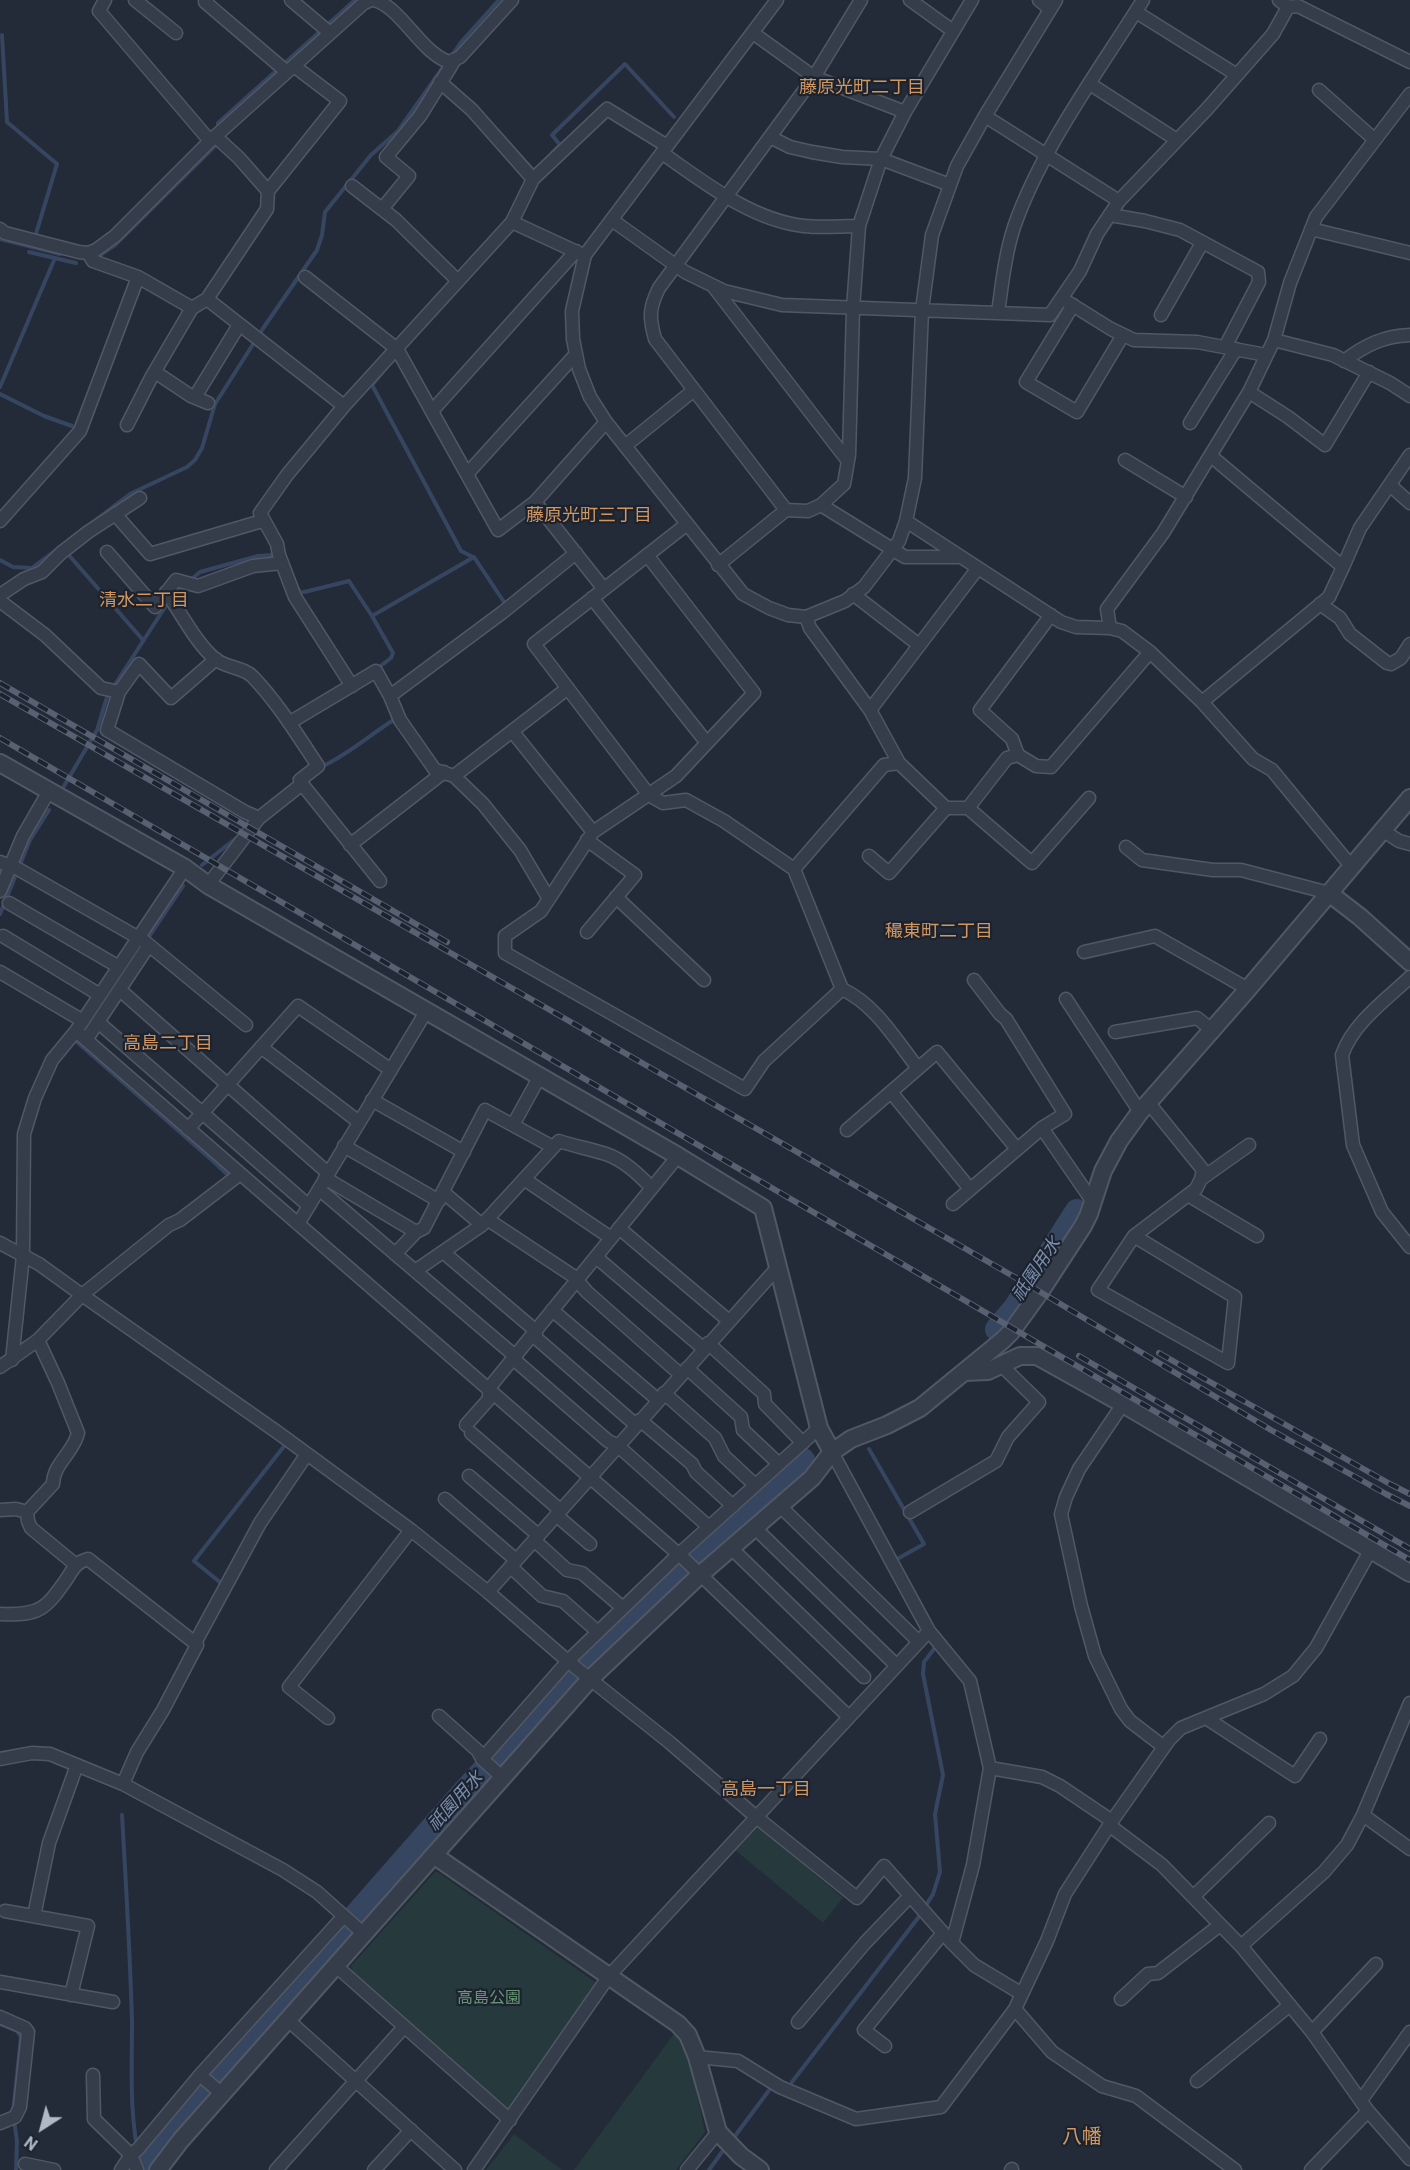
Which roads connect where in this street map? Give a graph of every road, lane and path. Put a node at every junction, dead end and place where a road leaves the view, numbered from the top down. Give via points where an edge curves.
1 (105, 0) edge
2 (135, 0) edge
3 (207, 0) edge
4 (291, 0) edge
5 (372, 0) edge
6 (512, 0) edge
7 (777, 0) edge
8 (861, 0) edge
9 (910, 0) edge
10 (972, 0) edge
11 (1039, 0) edge
12 (1143, 0) edge
13 (1284, 3) edge
14 (1053, 4) edge
15 (1136, 12) junction
16 (326, 30) junction
17 (953, 31) junction
18 (176, 33) dead end
19 (753, 33) junction
20 (448, 61) junction
21 (1410, 62) edge
22 (286, 68) junction
23 (1237, 75) junction
24 (814, 76) junction
25 (442, 79) junction
26 (1090, 84) junction
27 (1319, 90) dead end
28 (1410, 94) edge
29 (905, 112) junction
30 (985, 116) junction
31 (770, 137) junction
32 (213, 139) junction
33 (1177, 140) junction
34 (1375, 140) junction
35 (665, 150) junction
36 (1046, 155) junction
37 (881, 159) junction
38 (533, 179) junction
39 (950, 185) junction
40 (352, 186) dead end
41 (268, 191) junction
42 (726, 197) junction
43 (1119, 201) junction
44 (382, 209) junction
45 (1110, 215) junction
46 (612, 220) junction
47 (512, 222) junction
48 (859, 226) junction
49 (1311, 229) junction
50 (2, 233) edge
51 (1202, 243) junction
52 (88, 253) junction
53 (581, 253) junction
54 (1410, 253) edge
55 (676, 266) junction
56 (138, 277) junction
57 (305, 277) dead end
58 (458, 281) junction
59 (712, 285) junction
60 (1062, 298) junction
61 (207, 299) junction
62 (1073, 305) junction
63 (192, 308) junction
64 (853, 309) junction
65 (922, 310) junction
66 (998, 313) junction
67 (1161, 315) dead end
68 (239, 325) junction
69 (1123, 335) junction
70 (1410, 335) edge
71 (1274, 340) junction
72 (1231, 348) junction
73 (397, 349) junction
74 (576, 354) junction
75 (1266, 355) junction
76 (1344, 361) junction
77 (155, 372) junction
78 (1369, 372) junction
79 (694, 390) junction
80 (1249, 392) junction
81 (1410, 396) edge
82 (195, 397) junction
83 (208, 403) dead end
84 (344, 406) junction
85 (432, 411) junction
86 (606, 422) junction
87 (1190, 423) dead end
88 (128, 425) dead end
89 (625, 446) junction
90 (1410, 455) edge
91 (1212, 456) junction
92 (1125, 460) dead end
93 (848, 461) junction
94 (467, 474) junction
95 (1390, 485) junction
96 (1186, 497) junction
97 (140, 498) dead end
98 (535, 502) junction
99 (1410, 503) edge
100 (821, 505) junction
101 (786, 510) junction
102 (115, 514) junction
103 (2, 516) edge
104 (262, 520) junction
105 (906, 521) junction
106 (687, 524) junction
107 (893, 548) junction
108 (107, 552) dead end
109 (576, 553) junction
110 (647, 555) junction
111 (961, 557) junction
112 (282, 563) junction
113 (718, 565) junction
114 (1343, 567) junction
115 (978, 568) junction
116 (604, 589) junction
117 (853, 594) junction
118 (0, 596) edge
119 (170, 596) junction
120 (592, 598) junction
121 (0, 601) edge
122 (1320, 604) junction
123 (1051, 615) junction
124 (806, 617) junction
125 (1110, 628) junction
126 (1410, 644) edge
127 (919, 645) junction
128 (1150, 652) junction
129 (216, 659) junction
130 (352, 686) junction
131 (568, 688) junction
132 (114, 691) junction
133 (390, 696) junction
134 (1202, 702) junction
135 (870, 710) junction
136 (289, 723) junction
137 (512, 731) junction
138 (707, 743) junction
139 (1018, 755) junction
140 (0, 763) edge
141 (899, 763) junction
142 (449, 774) junction
143 (302, 784) junction
144 (49, 790) junction
145 (650, 795) junction
146 (1089, 798) dead end
147 (1410, 798) edge
148 (946, 808) junction
149 (968, 808) junction
150 (260, 818) junction
151 (1382, 830) junction
152 (590, 836) junction
153 (1410, 844) edge
154 (350, 845) junction
155 (1126, 847) dead end
156 (869, 856) dead end
157 (5, 865) edge
158 (1352, 866) junction
159 (185, 868) junction
160 (794, 868) junction
161 (380, 881) dead end
162 (208, 885) junction
163 (0, 891) edge
164 (1329, 893) junction
165 (616, 897) junction
166 (549, 899) junction
167 (9, 903) dead end
168 (587, 932) dead end
169 (3, 936) dead end
170 (144, 942) junction
171 (1083, 952) dead end
172 (1410, 962) edge
173 (119, 967) junction
174 (0, 972) edge
175 (1410, 976) edge
176 (704, 980) dead end
177 (974, 980) dead end
178 (842, 988) junction
179 (1248, 989) junction
180 (120, 990) junction
181 (100, 994) junction
182 (1066, 999) dead end
183 (427, 1010) junction
184 (98, 1022) junction
185 (246, 1025) dead end
186 (79, 1026) junction
187 (1212, 1030) junction
188 (1115, 1032) dead end
189 (86, 1040) junction
190 (261, 1047) junction
191 (918, 1068) junction
192 (391, 1070) junction
193 (540, 1076) junction
194 (227, 1085) junction
195 (891, 1092) junction
196 (372, 1100) junction
197 (1144, 1107) junction
198 (201, 1113) junction
199 (359, 1122) junction
200 (513, 1125) junction
201 (188, 1128) junction
202 (1042, 1128) junction
203 (846, 1130) dead end
204 (1249, 1145) dead end
205 (344, 1146) junction
206 (553, 1147) junction
207 (1017, 1149) junction
208 (464, 1152) junction
209 (678, 1156) junction
210 (240, 1174) junction
211 (327, 1176) junction
212 (524, 1179) junction
213 (1201, 1179) junction
214 (652, 1188) junction
215 (319, 1189) junction
216 (970, 1189) junction
217 (1188, 1195) junction
218 (441, 1196) junction
219 (1093, 1202) junction
220 (953, 1204) dead end
221 (309, 1206) junction
222 (484, 1222) junction
223 (298, 1224) junction
224 (416, 1232) junction
225 (615, 1233) junction
226 (1134, 1236) junction
227 (1257, 1236) dead end
228 (0, 1243) edge
229 (1410, 1247) edge
230 (443, 1252) junction
231 (395, 1254) junction
232 (23, 1256) junction
233 (596, 1257) junction
234 (778, 1267) junction
235 (415, 1271) junction
236 (577, 1281) junction
237 (82, 1295) junction
238 (552, 1310) junction
239 (729, 1321) junction
240 (536, 1331) junction
241 (38, 1340) junction
242 (706, 1346) junction
243 (515, 1356) junction
244 (12, 1360) junction
245 (1001, 1365) junction
246 (0, 1367) edge
247 (684, 1371) junction
248 (964, 1372) junction
249 (489, 1388) junction
250 (661, 1396) junction
251 (1123, 1404) junction
252 (638, 1422) junction
253 (819, 1428) junction
254 (803, 1443) junction
255 (617, 1445) junction
256 (832, 1452) junction
257 (307, 1454) junction
258 (779, 1464) junction
259 (469, 1476) dead end
260 (590, 1476) junction
261 (755, 1485) junction
262 (446, 1500) dead end
263 (733, 1506) junction
264 (780, 1506) junction
265 (0, 1510) edge
266 (27, 1512) junction
267 (558, 1512) junction
268 (910, 1512) dead end
269 (709, 1527) junction
270 (755, 1528) junction
271 (411, 1530) junction
272 (536, 1537) junction
273 (590, 1544) dead end
274 (731, 1548) junction
275 (1370, 1551) junction
276 (681, 1556) junction
277 (513, 1563) junction
278 (76, 1565) junction
279 (697, 1570) junction
280 (1410, 1573) edge
281 (489, 1592) junction
282 (623, 1608) junction
283 (0, 1614) edge
284 (929, 1630) junction
285 (598, 1632) junction
286 (919, 1642) junction
287 (195, 1643) junction
288 (569, 1662) junction
289 (896, 1665) junction
290 (587, 1677) junction
291 (864, 1677) dead end
292 (1410, 1703) edge
293 (439, 1716) dead end
294 (849, 1717) junction
295 (328, 1718) dead end
296 (1206, 1718) junction
297 (1320, 1739) dead end
298 (1164, 1747) junction
299 (0, 1759) edge
300 (482, 1759) junction
301 (77, 1765) junction
302 (990, 1768) junction
303 (497, 1773) junction
304 (123, 1784) junction
305 (1363, 1815) junction
306 (755, 1816) junction
307 (1111, 1823) junction
308 (1269, 1823) dead end
309 (1410, 1849) edge
310 (435, 1856) junction
311 (910, 1896) junction
312 (1193, 1896) junction
313 (5, 1911) dead end
314 (34, 1916) junction
315 (344, 1918) junction
316 (1220, 1925) junction
317 (359, 1931) junction
318 (947, 1938) junction
319 (1240, 1946) junction
320 (1376, 1964) dead end
321 (336, 1966) junction
322 (609, 1976) junction
323 (0, 1982) edge
324 (1022, 1994) junction
325 (71, 1995) junction
326 (1121, 1999) dead end
327 (112, 2002) dead end
328 (1290, 2005) junction
329 (1015, 2009) junction
330 (0, 2017) edge
331 (288, 2020) junction
332 (798, 2022) dead end
333 (404, 2027) junction
334 (1312, 2032) junction
335 (1410, 2032) edge
336 (885, 2046) dead end
337 (698, 2057) junction
338 (93, 2075) dead end
339 (356, 2080) junction
340 (1197, 2081) dead end
341 (209, 2083) junction
342 (1362, 2099) junction
343 (1368, 2111) junction
344 (9, 2119) edge
345 (510, 2120) junction
346 (411, 2130) junction
347 (718, 2132) junction
348 (135, 2157) edge
349 (1410, 2160) edge
350 (25, 2164) dead end
351 (54, 2170) edge
352 (121, 2170) edge
353 (158, 2170) edge
354 (276, 2170) edge
355 (375, 2170) edge
356 (455, 2170) edge
357 (474, 2170) edge
358 (687, 2170) edge
359 (760, 2170) edge
360 (1235, 2170) edge
361 (1311, 2170) edge

1 - 32 street via 99,11
2 - 18 street
3 - 22 street
4 - 16 street
5 - 16 street
5 - 20 street
6 - 20 street
7 - 19 street
8 - 24 street
9 - 17 street
10 - 17 street
11 - 14 street
12 - 15 street
13 - 21 street via 1298,6
13 - 23 street via 1273,34
14 - 30 street
15 - 23 street
15 - 26 street
16 - 22 street
17 - 29 street
19 - 24 street
19 - 35 street
20 - 25 street
22 - 32 street
22 - 41 street via 340,101
23 - 33 street
24 - 29 street
24 - 31 street
25 - 38 street
25 - 44 street via 420,116 386,157 409,176
26 - 33 street
26 - 36 street
27 - 34 street
28 - 34 street
29 - 37 street
30 - 36 street
30 - 39 street
31 - 37 street via 812,152
31 - 42 street
32 - 41 street via 239,158
32 - 52 street via 115,236
33 - 43 street
34 - 49 street
35 - 38 street via 607,109
35 - 42 street
35 - 46 street
36 - 43 street
36 - 66 street via 1014,228
37 - 39 street
37 - 48 street
38 - 47 street
39 - 65 street via 932,235
40 - 44 street
41 - 61 street via 267,209
42 - 48 street via 759,214 802,226
42 - 55 street
43 - 45 street
44 - 58 street
45 - 51 street via 1180,230
45 - 60 street
46 - 53 street
46 - 55 street
47 - 53 street
47 - 58 street
48 - 64 street
49 - 54 street
49 - 71 street
50 - 52 street
51 - 67 street
51 - 72 street via 1258,272 1260,282
52 - 56 street via 93,261
53 - 74 street via 572,312
53 - 85 street
55 - 59 street
55 - 79 street via 652,302 650,319 655,339
56 - 63 street
56 - 103 street via 80,431
57 - 73 street
58 - 73 street
59 - 64 street via 782,305
59 - 93 street
60 - 62 street
60 - 66 street via 1050,315
61 - 63 street
61 - 68 street
62 - 69 street
62 - 69 street via 1026,382 1077,412
63 - 77 street
64 - 65 street
64 - 93 street
65 - 66 street
65 - 105 street via 915,478
68 - 82 street
68 - 84 street
69 - 72 street via 1134,340 1197,342
70 - 76 street via 1376,341
71 - 75 street
71 - 76 street
72 - 75 street
72 - 87 street
73 - 84 street
73 - 85 street
74 - 86 street via 590,397
74 - 94 street
75 - 80 street
76 - 78 street
77 - 82 street
77 - 88 street
78 - 80 street via 1325,445
78 - 81 street
79 - 89 street
79 - 101 street
80 - 91 street
82 - 83 street
84 - 104 street via 260,513
85 - 94 street
86 - 89 street
86 - 98 street
89 - 106 street
90 - 95 street
91 - 96 street
91 - 114 street
92 - 96 street
93 - 100 street via 844,484
94 - 98 street via 498,530
95 - 99 street
95 - 114 street via 1360,528
96 - 125 street via 1107,609
97 - 102 street
98 - 109 street
100 - 101 street via 808,511
100 - 107 street
101 - 113 street
102 - 104 street via 150,554
102 - 118 street via 42,572
104 - 112 street via 277,544
105 - 107 street
105 - 111 street
106 - 110 street
106 - 113 street
107 - 111 street via 905,556
107 - 117 street via 864,587
108 - 119 street via 155,607
109 - 116 street
109 - 133 street
110 - 116 street
110 - 138 street via 754,693
111 - 115 street
112 - 119 street via 253,566 198,586 176,580
112 - 130 street via 295,597
113 - 124 street via 743,594 769,609
114 - 122 street via 1329,597
115 - 123 street
115 - 127 street
116 - 120 street
117 - 124 street
117 - 127 street
119 - 129 street
120 - 131 street via 534,644
120 - 138 street
121 - 132 street via 45,634 101,688
122 - 126 street via 1387,663 1401,658
122 - 134 street
123 - 125 street via 1076,627
123 - 139 street via 980,710 1012,739
124 - 135 street
125 - 128 street via 1122,631
127 - 135 street
128 - 134 street
128 - 139 street via 1051,766 1036,766
129 - 132 street via 171,698 139,664
129 - 136 street via 251,674
130 - 133 street via 376,671
130 - 136 street
131 - 137 street
131 - 145 street
132 - 150 street via 106,730
133 - 142 street via 400,720 435,770
134 - 158 street via 1252,759 1272,770
135 - 141 street
136 - 143 street via 318,766 300,780
137 - 142 street
137 - 152 street
138 - 145 street via 676,776
139 - 149 street via 1007,758
140 - 144 street
141 - 148 street
141 - 160 street via 884,765
142 - 154 street
142 - 166 street via 483,804 520,850
143 - 150 street
143 - 154 street
144 - 157 street
144 - 159 street
145 - 152 street
145 - 160 street via 663,803 686,800
146 - 149 street via 1032,863
147 - 151 street
148 - 149 street
148 - 156 street via 889,873
150 - 162 street
151 - 153 street
151 - 158 street
152 - 165 street via 635,875
152 - 166 street
154 - 161 street
155 - 164 street via 1142,860 1241,870
157 - 163 street
157 - 170 street
158 - 164 street
159 - 162 street
159 - 170 street
160 - 178 street
162 - 183 street
164 - 172 street
164 - 179 street
165 - 168 street
165 - 176 street
166 - 178 street via 541,911 505,936 505,953 745,1089 764,1061
167 - 173 street
169 - 181 street
170 - 173 street
170 - 180 street
170 - 185 street
171 - 179 street via 1155,936
173 - 181 street
174 - 186 street
175 - 229 street via 1355,1030 1342,1055 1353,1145 1382,1212
177 - 202 street via 1006,1019 1065,1114
178 - 191 street via 870,1006
179 - 187 street
180 - 184 street
180 - 194 street
181 - 186 street
182 - 197 street
183 - 192 street
183 - 193 street
184 - 189 street
184 - 198 street
186 - 189 street
186 - 232 street via 52,1060 24,1134
187 - 188 street via 1197,1018
187 - 197 street
189 - 201 street
190 - 192 street via 298,1006
190 - 194 street
190 - 199 street
191 - 195 street
191 - 207 street via 937,1052
192 - 196 street
193 - 200 street
193 - 209 street
194 - 198 street
194 - 211 street
195 - 203 street
195 - 216 street
196 - 199 street
196 - 208 street
197 - 213 street via 1203,1170
197 - 219 street via 1108,1161
198 - 201 street
198 - 221 street
199 - 205 street
200 - 206 street
200 - 208 street via 485,1110
201 - 210 street
202 - 207 street
202 - 219 street
204 - 213 street
205 - 211 street
205 - 218 street
206 - 212 street
206 - 214 street via 559,1141 607,1154
207 - 216 street
208 - 218 street
209 - 214 street
209 - 234 street via 763,1208
210 - 223 street
210 - 237 street
211 - 215 street
211 - 224 street
212 - 222 street
212 - 225 street
213 - 217 street
214 - 225 street
215 - 221 street
215 - 231 street
216 - 220 street
217 - 226 street
217 - 227 street
218 - 222 street
218 - 224 street via 424,1228
219 - 248 street via 1083,1226 1011,1332
221 - 223 street
222 - 230 street
222 - 236 street
223 - 249 street
224 - 231 street
225 - 233 street
225 - 239 street
226 - 226 street via 1098,1290 1227,1363 1235,1297
228 - 232 street
230 - 235 street
230 - 240 street
231 - 235 street
232 - 237 street
232 - 244 street
233 - 236 street
233 - 242 street
234 - 239 street
234 - 253 street
235 - 243 street
236 - 238 street
236 - 247 street
237 - 241 street
237 - 257 street
238 - 240 street
238 - 250 street
239 - 242 street
240 - 243 street
240 - 252 street via 536,1338
241 - 244 street
241 - 266 street via 78,1433 53,1474 52,1484
242 - 247 street
242 - 254 street via 764,1394 765,1404
243 - 249 street
243 - 255 street via 534,1377
244 - 246 street
245 - 248 street via 988,1371
245 - 251 street via 1020,1356 1037,1356
245 - 268 street via 1039,1402 1008,1437 996,1461
247 - 250 street
247 - 258 street via 741,1417 743,1430
248 - 256 street via 920,1408 851,1438
249 - 260 street
249 - 267 street via 489,1399 469,1429
250 - 252 street
250 - 261 street via 715,1438 724,1456
251 - 275 street
251 - 298 street via 1079,1468 1061,1514 1095,1656 1130,1721
252 - 255 street
252 - 263 street via 692,1464
253 - 254 street
253 - 256 street
254 - 258 street
255 - 260 street
255 - 269 street
256 - 264 street via 812,1478
256 - 284 street
257 - 271 street
257 - 287 street via 260,1523
258 - 261 street
259 - 272 street
260 - 267 street
260 - 276 street
261 - 263 street
262 - 277 street
263 - 269 street
264 - 270 street
264 - 286 street
265 - 266 street
266 - 278 street via 37,1534
267 - 272 street
267 - 273 street
269 - 276 street
270 - 274 street
270 - 289 street
271 - 281 street
271 - 295 street via 289,1687
272 - 277 street
272 - 282 street via 567,1570 582,1573
274 - 279 street
274 - 291 street
275 - 280 street
275 - 296 street via 1316,1648 1293,1676 1264,1694
276 - 279 street
276 - 282 street
277 - 281 street
277 - 285 street via 542,1596 563,1601
278 - 283 street via 41,1608 21,1615
278 - 287 street via 88,1559
279 - 290 street
279 - 294 street
281 - 288 street
282 - 285 street
284 - 286 street
284 - 302 street via 970,1681
285 - 288 street
286 - 289 street
287 - 304 street
288 - 290 street
288 - 300 street
289 - 294 street
290 - 303 street
290 - 306 street
292 - 305 street
293 - 300 street
294 - 306 street
296 - 297 street via 1295,1776
296 - 298 street via 1181,1728
298 - 307 street
299 - 301 street via 50,1754
300 - 303 street
301 - 304 street
301 - 314 street via 49,1843
302 - 307 street via 1042,1778 1060,1786
302 - 318 street via 973,1865
303 - 310 street
304 - 315 street via 283,1870 318,1892
305 - 309 street
305 - 319 street via 1347,1845 1324,1872
306 - 311 street via 857,1898 884,1866
306 - 322 street
307 - 312 street via 1162,1864
307 - 324 street via 1065,1894
308 - 312 street
310 - 317 street
310 - 322 street
311 - 318 street
311 - 332 street
312 - 316 street
313 - 314 street
314 - 325 street via 88,1926
315 - 317 street
315 - 341 street
316 - 319 street
316 - 326 street via 1158,1973 1148,1974
317 - 321 street
318 - 324 street via 974,1965
318 - 336 street via 864,2030
319 - 328 street
320 - 334 street
321 - 331 street
321 - 333 street
322 - 337 street via 678,2024
322 - 345 street
323 - 325 street
324 - 329 street
325 - 327 street
328 - 334 street
328 - 340 street
329 - 337 street via 941,2107 855,2119 780,2087 738,2061
329 - 360 street via 1052,2052 1102,2086 1136,2096
330 - 344 street via 28,2032 20,2108
331 - 339 street
331 - 341 street
333 - 339 street
333 - 345 street
334 - 342 street
335 - 342 street
337 - 347 street
338 - 348 street via 94,2119
339 - 346 street
339 - 354 street
341 - 348 street
341 - 353 street via 181,2140
342 - 343 street
343 - 349 street
343 - 361 street
345 - 357 street
346 - 355 street
346 - 356 street
347 - 358 street
347 - 359 street
348 - 352 street
350 - 351 street

